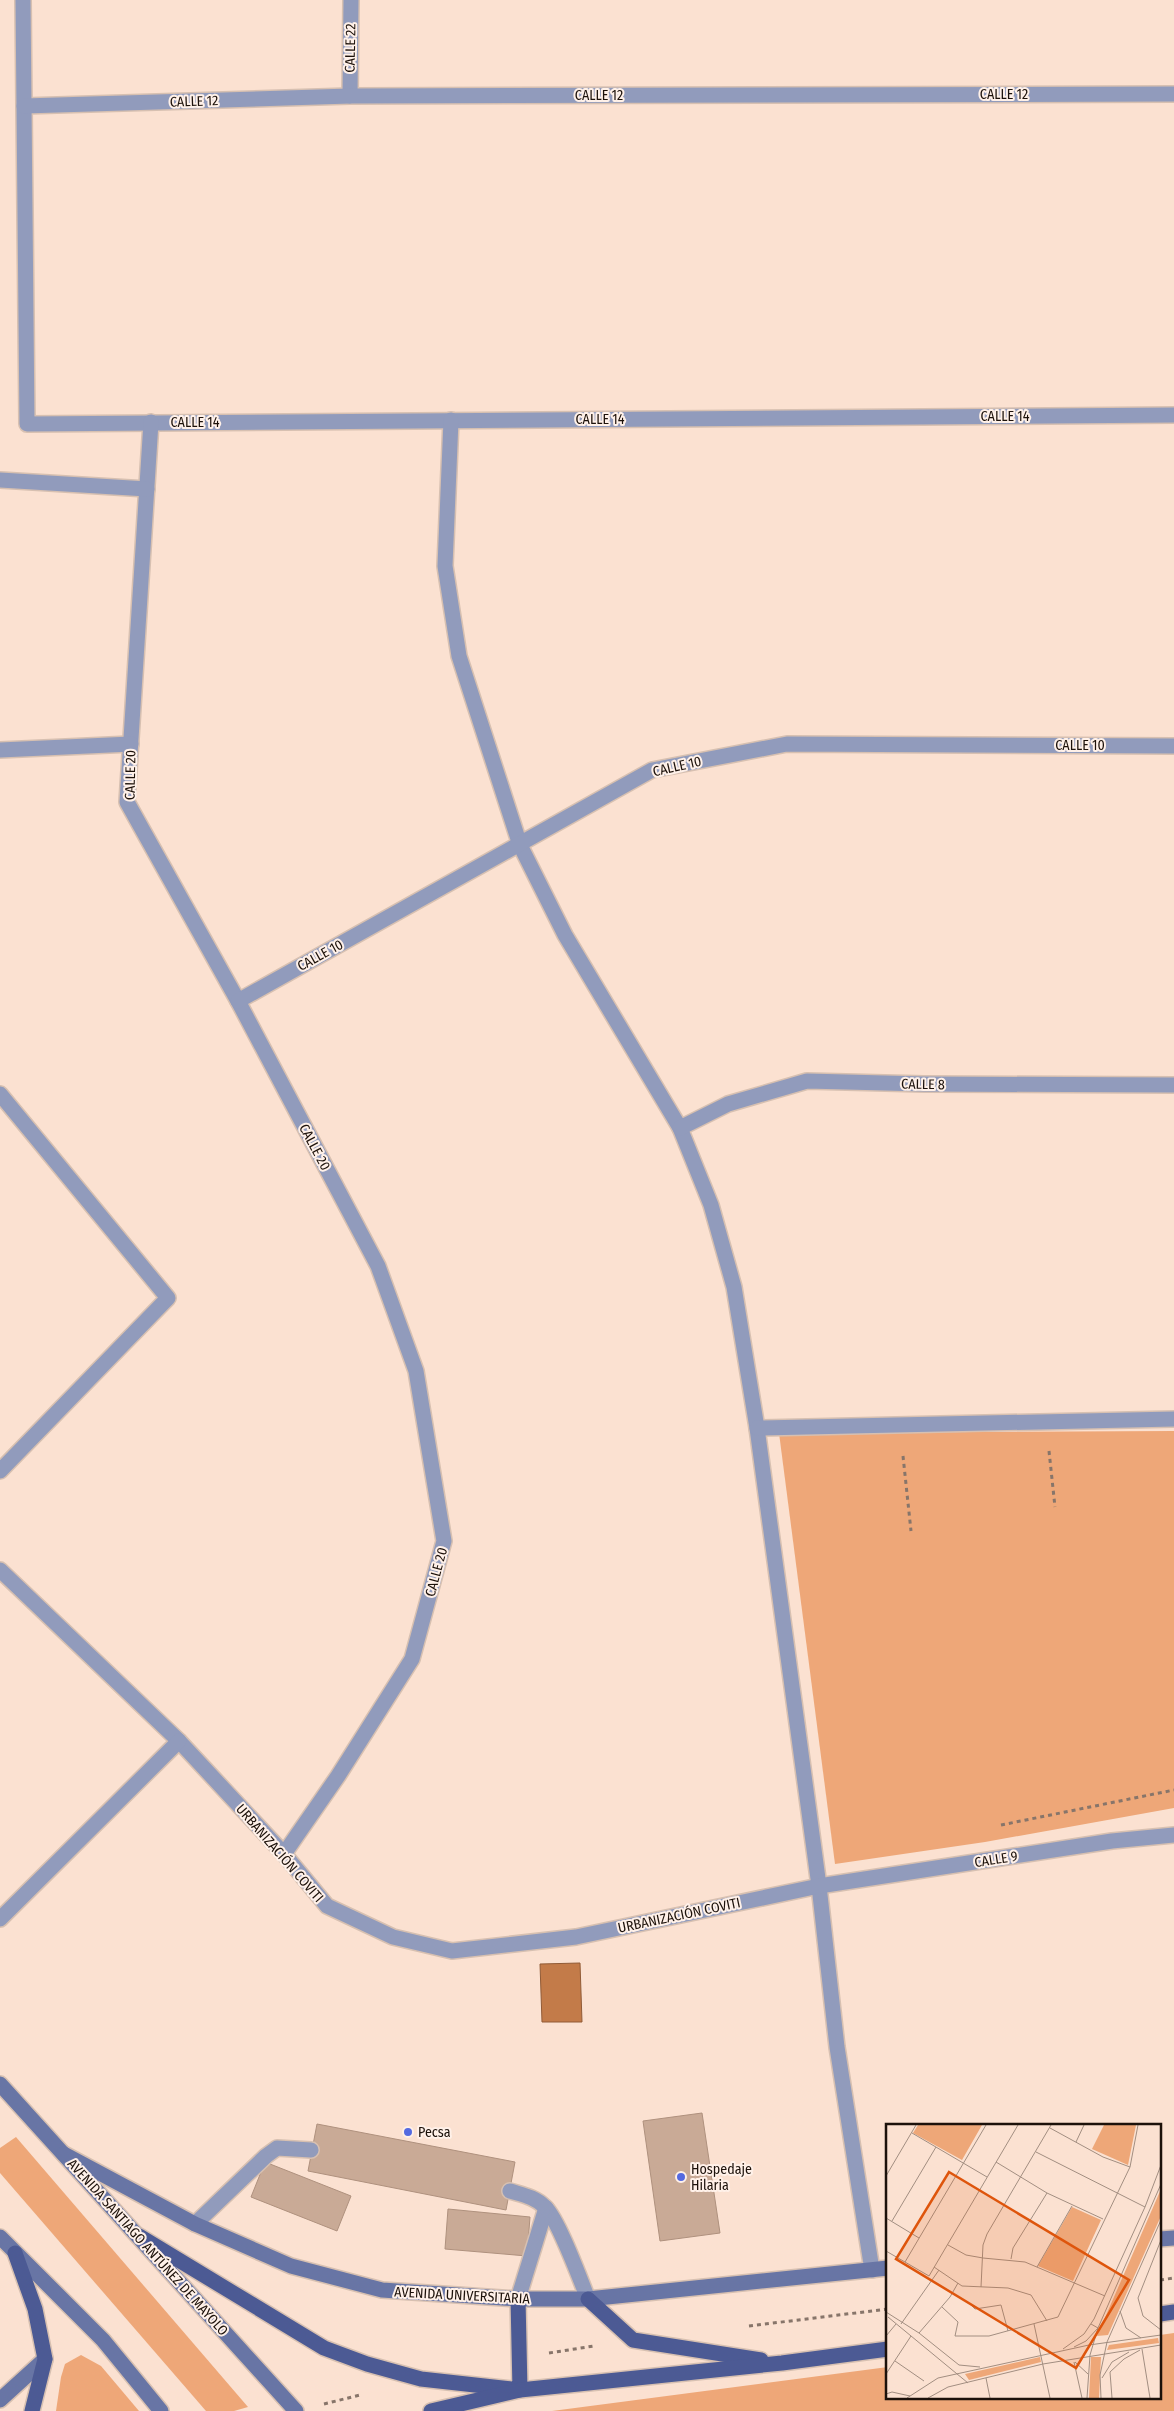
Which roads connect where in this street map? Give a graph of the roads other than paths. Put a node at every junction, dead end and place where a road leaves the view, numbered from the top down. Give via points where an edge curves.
1 (24, 0) edge
2 (351, 0) edge
3 (1174, 94) edge
4 (350, 96) junction
5 (24, 106) junction
6 (1174, 415) edge
7 (451, 420) junction
8 (151, 422) junction
9 (0, 480) edge
10 (147, 489) junction
11 (131, 744) junction
12 (1174, 746) edge
13 (0, 750) edge
14 (520, 845) junction
15 (238, 1001) junction
16 (1174, 1086) edge
17 (0, 1094) edge
18 (680, 1128) junction
19 (1174, 1419) edge
20 (757, 1428) junction
21 (0, 1471) edge
22 (0, 1570) edge
23 (180, 1741) junction
24 (1174, 1835) edge
25 (284, 1854) junction
26 (819, 1886) junction
27 (0, 1919) edge
28 (0, 2084) edge
29 (311, 2150) dead end
30 (64, 2154) junction
31 (510, 2191) dead end
32 (546, 2208) junction
33 (196, 2224) junction
34 (139, 2236) junction
35 (0, 2237) edge
36 (15, 2253) junction
37 (886, 2268) edge
38 (872, 2270) junction
39 (518, 2299) junction
40 (588, 2299) junction
41 (886, 2349) edge
42 (45, 2359) junction
43 (782, 2363) junction
44 (520, 2390) junction
45 (0, 2400) edge
46 (32, 2411) edge
47 (161, 2411) edge
48 (296, 2411) edge
49 (431, 2411) edge

1 - 5 street
2 - 4 street, CALLE 22
3 - 4 street, CALLE 12
4 - 5 street, CALLE 12
5 - 8 street, CALLE 14 via 27,424
6 - 7 street, CALLE 14
7 - 8 street, CALLE 14
7 - 14 street via 445,566 459,656
8 - 10 street, CALLE 20
9 - 10 street
10 - 11 street, CALLE 20
11 - 13 street
11 - 15 street, CALLE 20 via 127,802
12 - 14 street, CALLE 10 via 787,744 652,770
14 - 15 street, CALLE 10
14 - 18 street via 565,935
15 - 25 street, CALLE 20 via 378,1266 416,1372 444,1541 412,1659
16 - 18 street, CALLE 8 via 807,1080 728,1104
17 - 21 street via 168,1298
18 - 20 street via 711,1205 734,1287
19 - 20 street
20 - 26 street
22 - 23 street, URBANIZACIÓN COVITI
23 - 25 street, URBANIZACIÓN COVITI
23 - 27 street
24 - 26 street, CALLE 9 via 1112,1840
25 - 26 street, URBANIZACIÓN COVITI via 327,1906 393,1937 452,1951 576,1936
26 - 38 street via 837,2047
28 - 30 street, AVENIDA SANTIAGO ANTÚNEZ DE MAYOLO
29 - 33 street via 277,2148
30 - 33 street, AVENIDA UNIVERSITARIA
30 - 34 street, AVENIDA SANTIAGO ANTÚNEZ DE MAYOLO
31 - 32 street via 532,2197
32 - 39 street
32 - 40 street
33 - 39 street, AVENIDA UNIVERSITARIA via 290,2266 382,2290
34 - 44 main road via 324,2348 421,2379
34 - 48 street, AVENIDA SANTIAGO ANTÚNEZ DE MAYOLO
35 - 36 street
36 - 42 main road via 36,2309
36 - 47 street via 103,2340
37 - 38 street, AVENIDA UNIVERSITARIA
38 - 40 street, AVENIDA UNIVERSITARIA
39 - 40 street, AVENIDA UNIVERSITARIA
39 - 44 main road
40 - 43 main road via 633,2340
41 - 43 main road
42 - 45 street
42 - 46 main road
43 - 44 main road
44 - 49 main road

